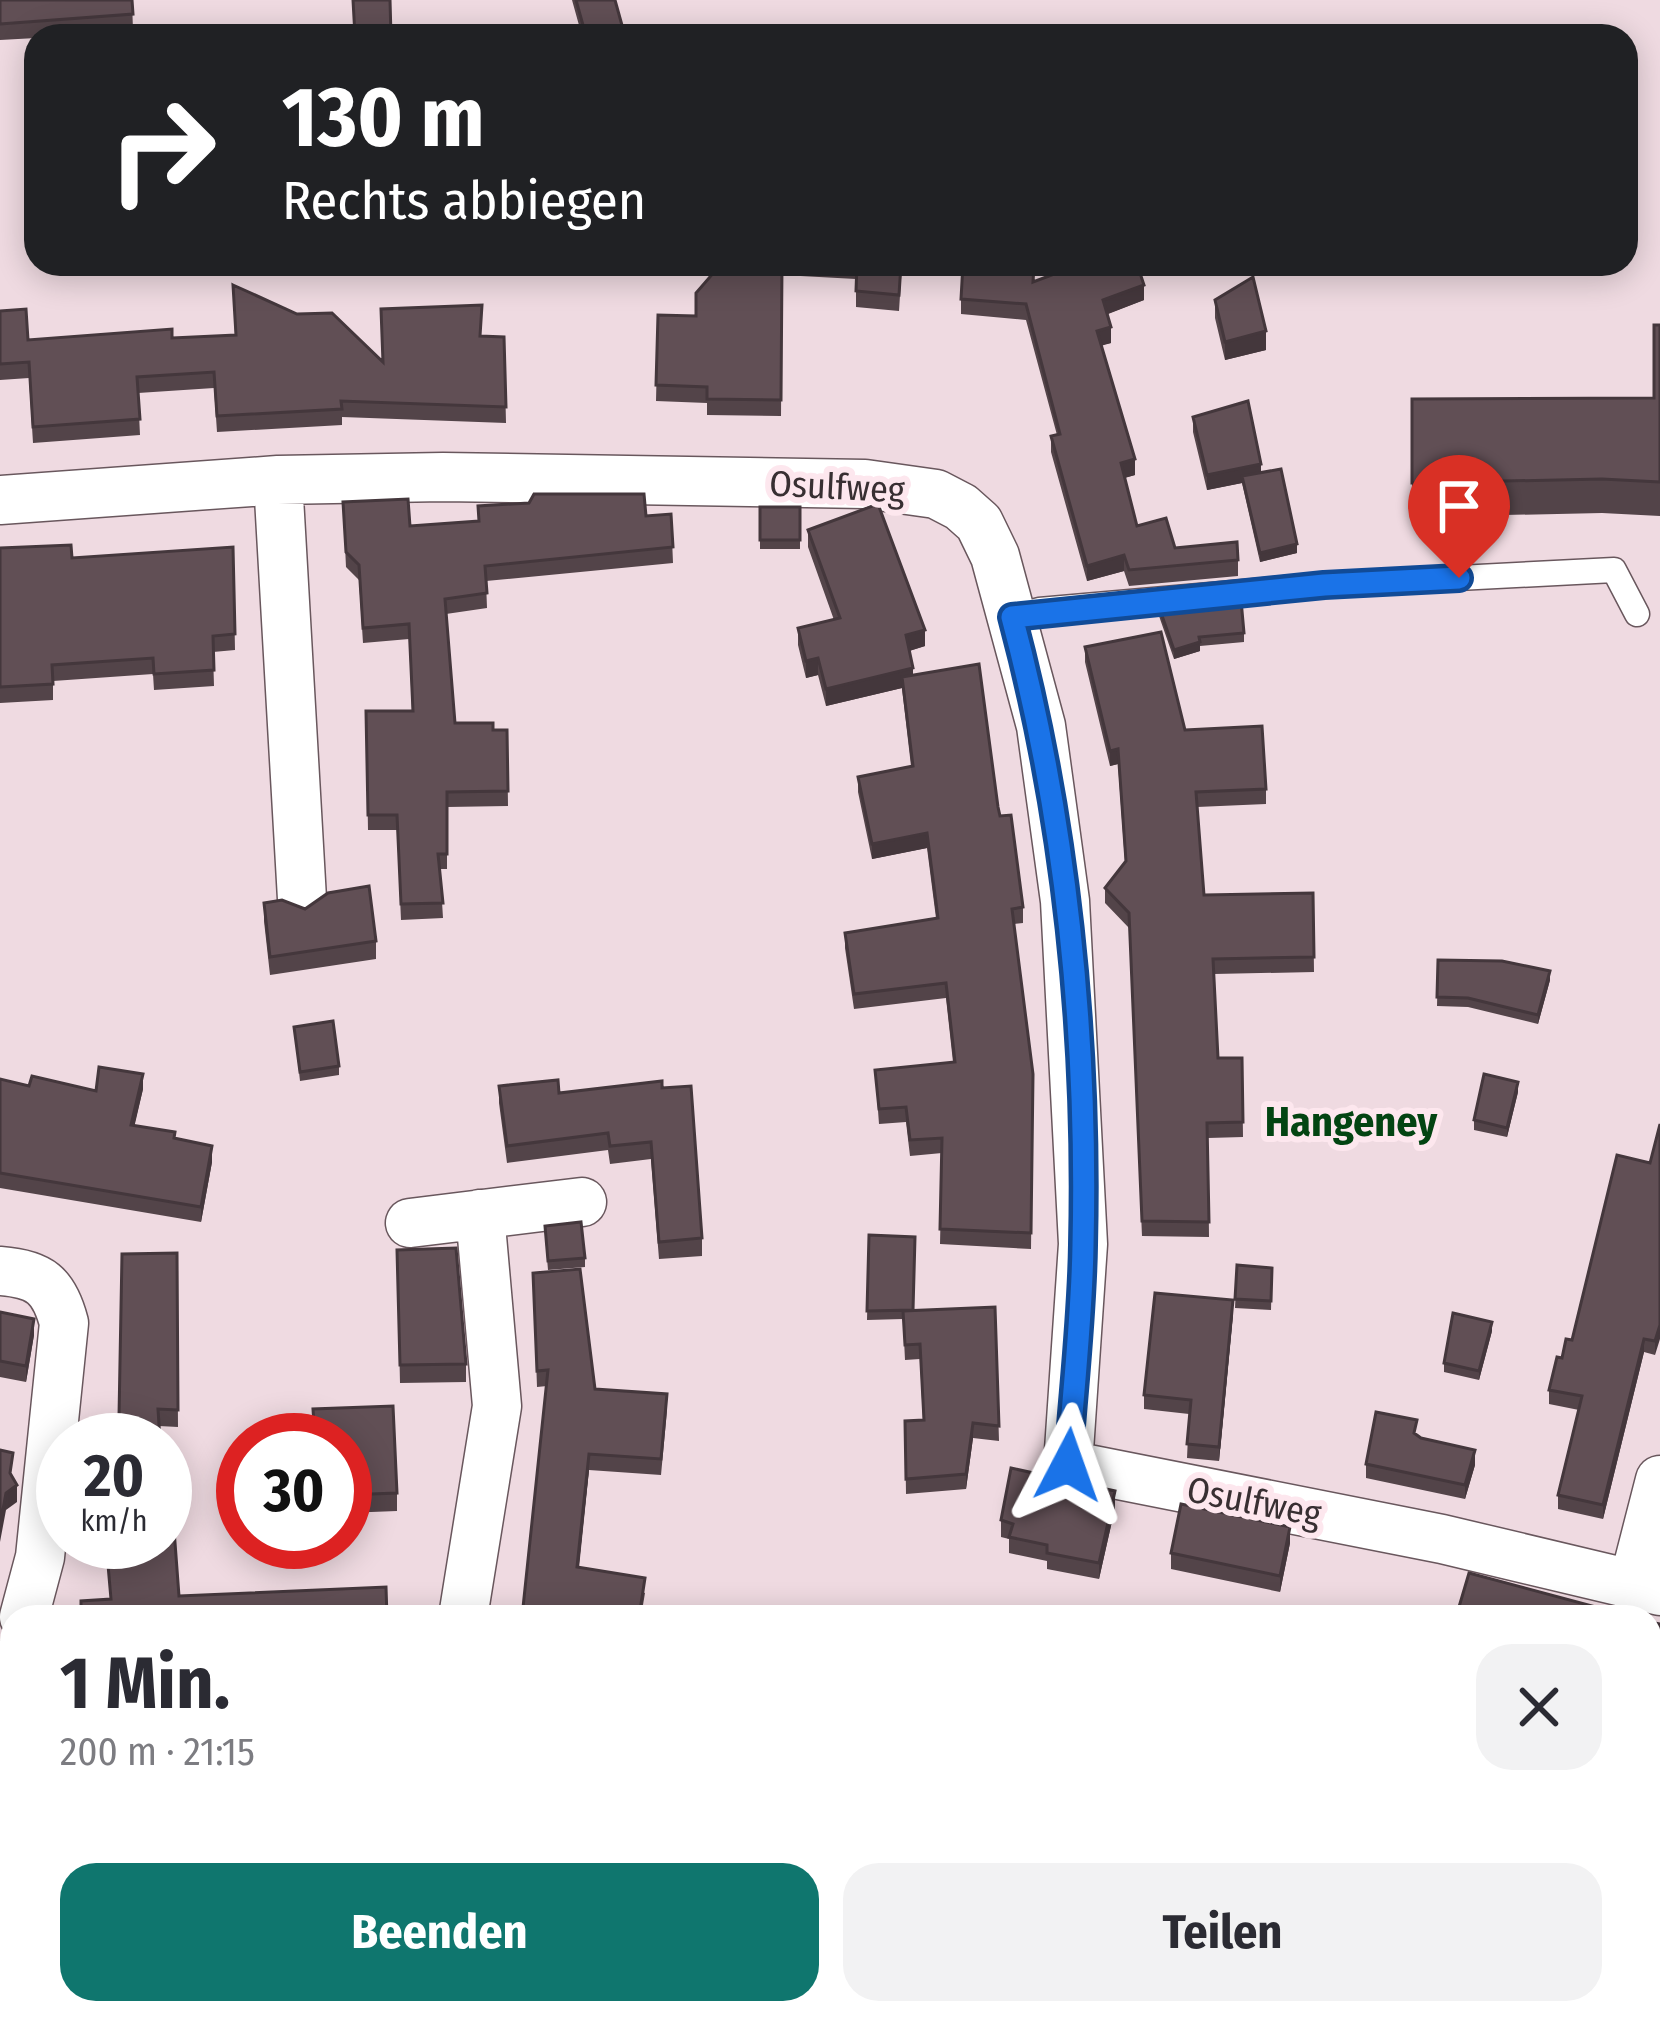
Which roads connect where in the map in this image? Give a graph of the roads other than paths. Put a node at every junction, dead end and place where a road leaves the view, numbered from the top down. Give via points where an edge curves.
1 (278, 480) junction
2 (0, 500) edge
3 (1637, 614) dead end
4 (1012, 617) junction
5 (302, 899) dead end
6 (582, 1202) dead end
7 (479, 1214) junction
8 (410, 1223) dead end
9 (0, 1271) edge
10 (1660, 1480) edge
11 (1647, 1588) edge
12 (27, 1605) edge
13 (465, 1605) edge

1 - 2 street, Osulfweg
1 - 4 street, Osulfweg via 897,486 936,494 979,523
1 - 5 street
3 - 4 lane via 1614,570 1324,585
4 - 11 street, Osulfweg via 1041,726 1075,1008 1083,1244 1068,1465
6 - 7 street
7 - 8 street
7 - 13 street via 497,1406
9 - 12 street via 39,1277 57,1294 64,1323 43,1533
10 - 11 street

